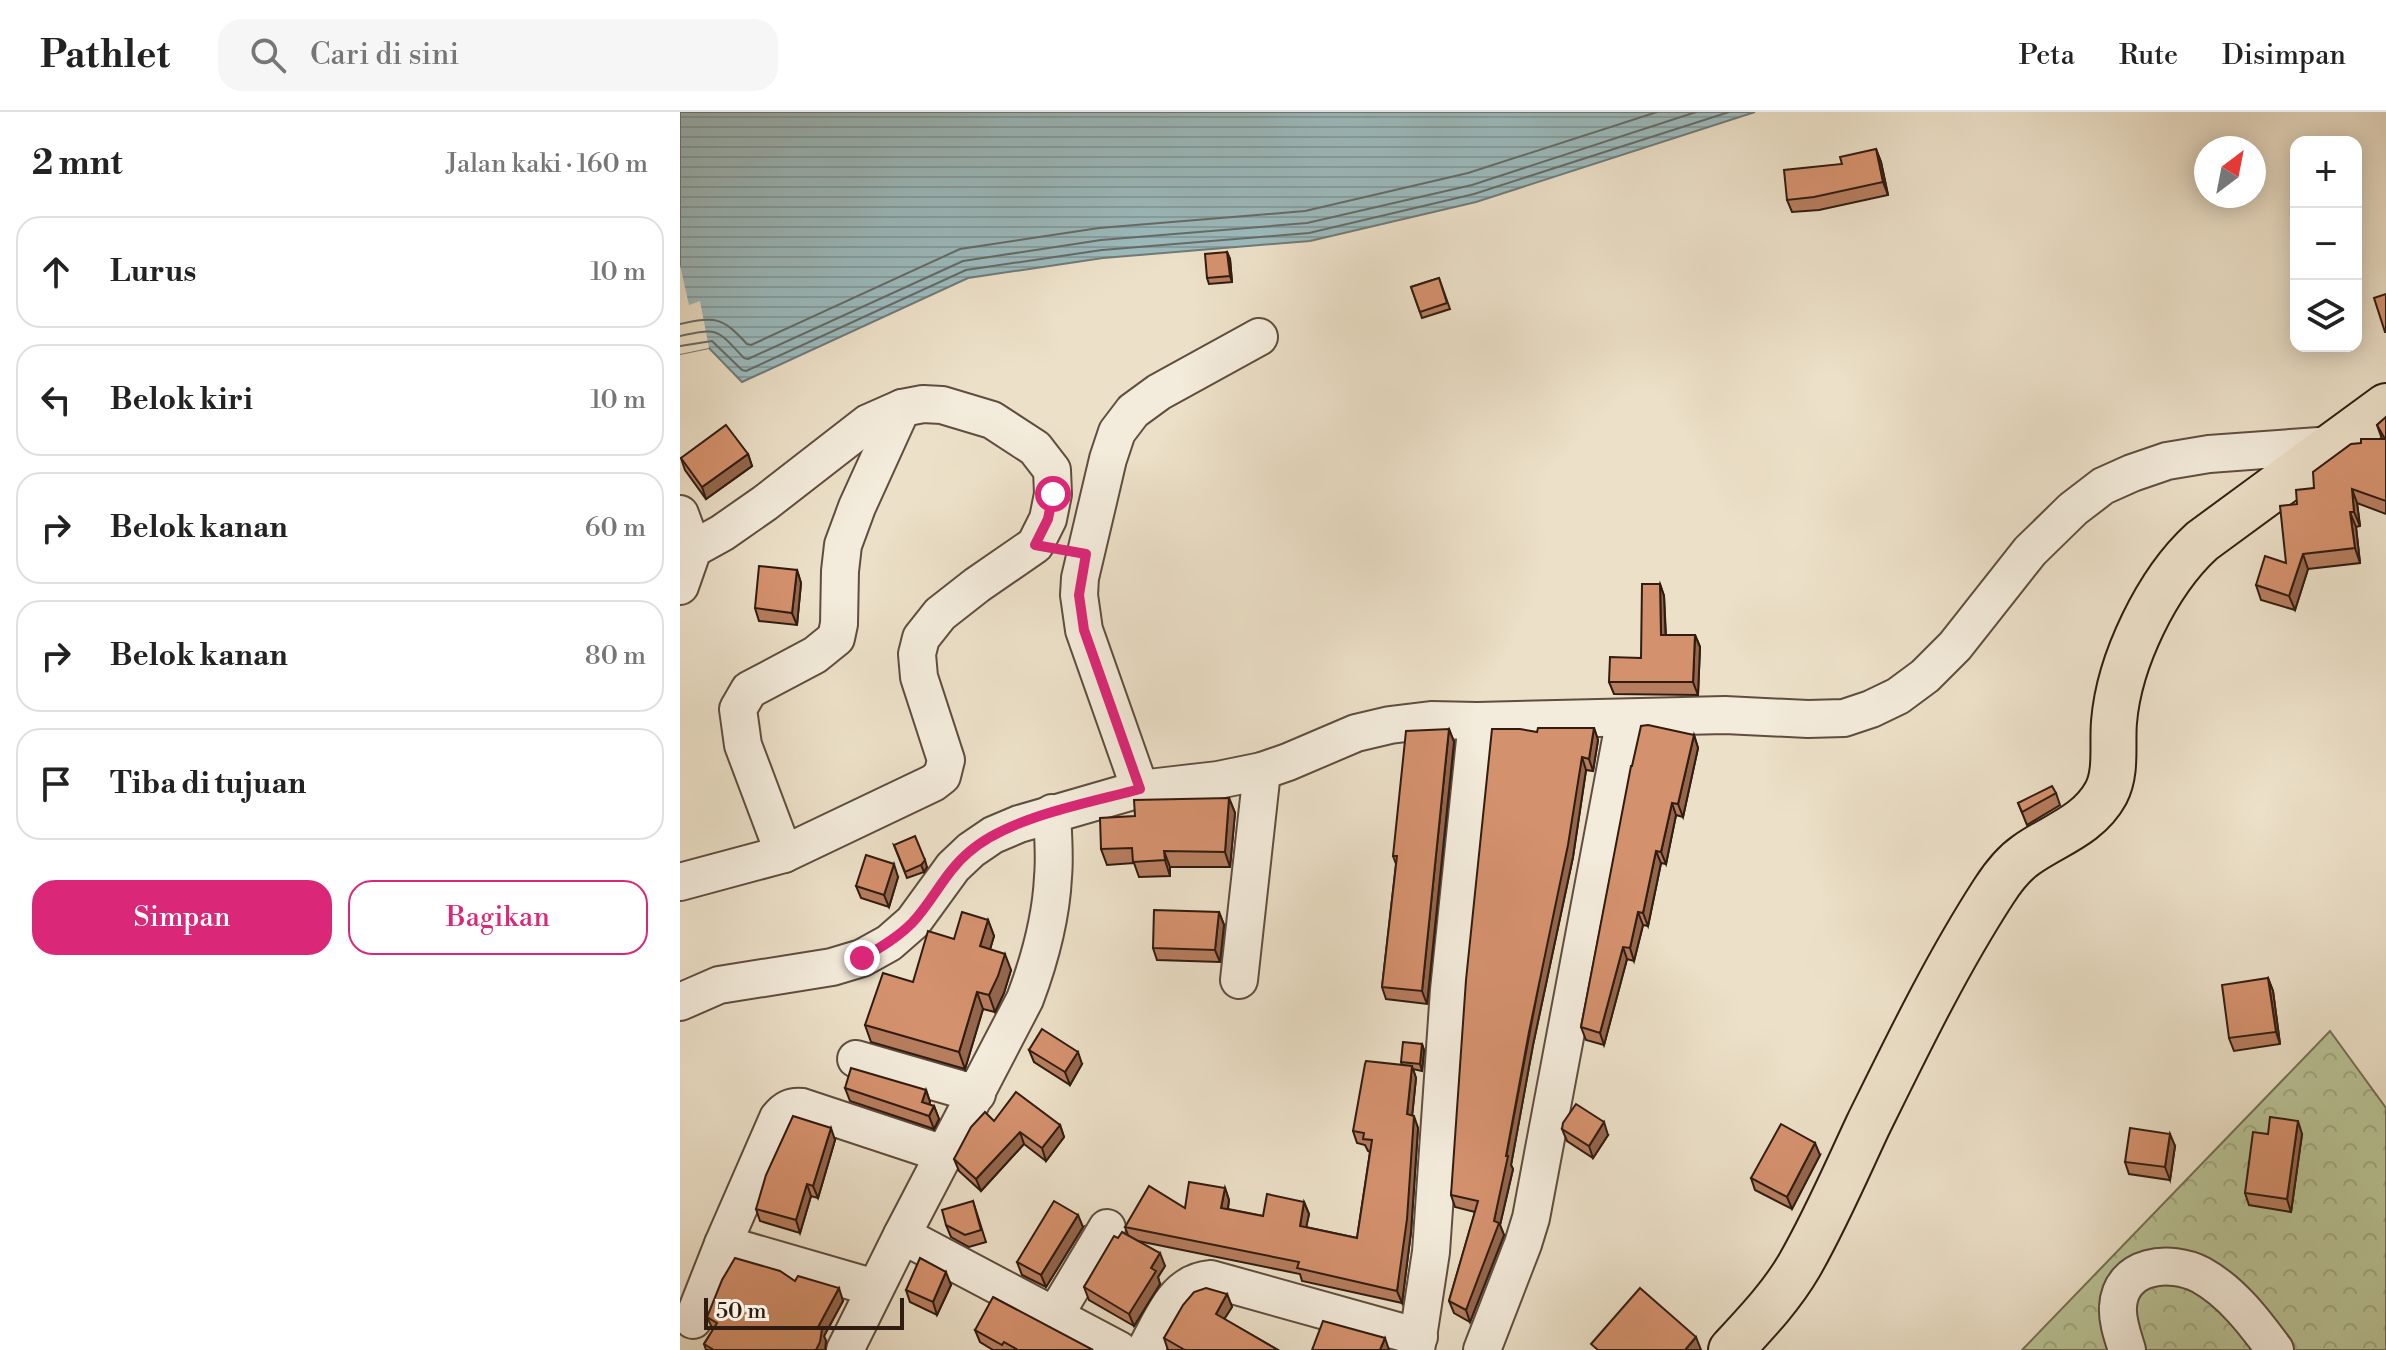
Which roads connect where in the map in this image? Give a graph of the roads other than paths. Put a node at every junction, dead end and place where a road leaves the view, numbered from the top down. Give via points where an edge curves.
1 (1259, 337) dead end
2 (2386, 406) edge
3 (902, 408) junction
4 (2333, 445) junction
5 (680, 514) edge
6 (1035, 545) junction
7 (693, 549) junction
8 (1086, 554) junction
9 (680, 586) edge
10 (1625, 718) junction
11 (1477, 721) junction
12 (1262, 771) junction
13 (1140, 789) junction
14 (1052, 813) junction
15 (784, 854) junction
16 (680, 882) edge
17 (1239, 980) dead end
18 (680, 1002) edge
19 (856, 1059) dead end
20 (977, 1094) junction
21 (944, 1154) junction
22 (1107, 1228) dead end
23 (902, 1235) junction
24 (723, 1244) junction
25 (875, 1288) junction
26 (1055, 1315) junction
27 (693, 1320) dead end
28 (1417, 1343) edge
29 (845, 1350) edge
30 (1119, 1350) edge
31 (1145, 1350) edge
32 (1482, 1350) edge
33 (1731, 1350) edge
34 (2127, 1350) edge
35 (2275, 1350) edge

1 - 8 street via 1133,411 1117,432 1108,459
2 - 4 highway
3 - 6 street via 942,405 979,416 1035,448 1052,470 1053,494
3 - 7 street via 868,423 765,503
3 - 15 street via 843,545 836,638 749,690 738,709 743,745
4 - 10 street via 2167,461 2103,486 2030,551 1925,676 1871,709 1844,718
4 - 33 highway via 2202,541 2172,573 2136,641 2117,699 2108,790 2086,818 2024,856 1996,888 1905,1052 1798,1267
5 - 7 street
6 - 8 street
6 - 15 street via 940,614 921,638 919,677 946,760 942,776
7 - 9 street
8 - 13 street via 1079,595 1084,630
10 - 11 street
10 - 32 street via 1531,1218
11 - 12 street via 1390,725
11 - 28 street via 1449,990 1431,1252
12 - 13 street
12 - 17 street
13 - 14 street
14 - 18 street via 993,835 971,850 913,922 862,958 719,985
14 - 20 street via 1053,876 1039,961
15 - 16 street
19 - 20 street
20 - 21 street
21 - 23 street
21 - 24 street via 794,1106 784,1110
22 - 26 street
23 - 25 street
23 - 26 street
24 - 25 street
24 - 27 street
25 - 29 street
26 - 30 street
28 - 31 street via 1211,1279 1182,1289
34 - 35 street via 2117,1306 2121,1293 2141,1271 2174,1265 2214,1284

